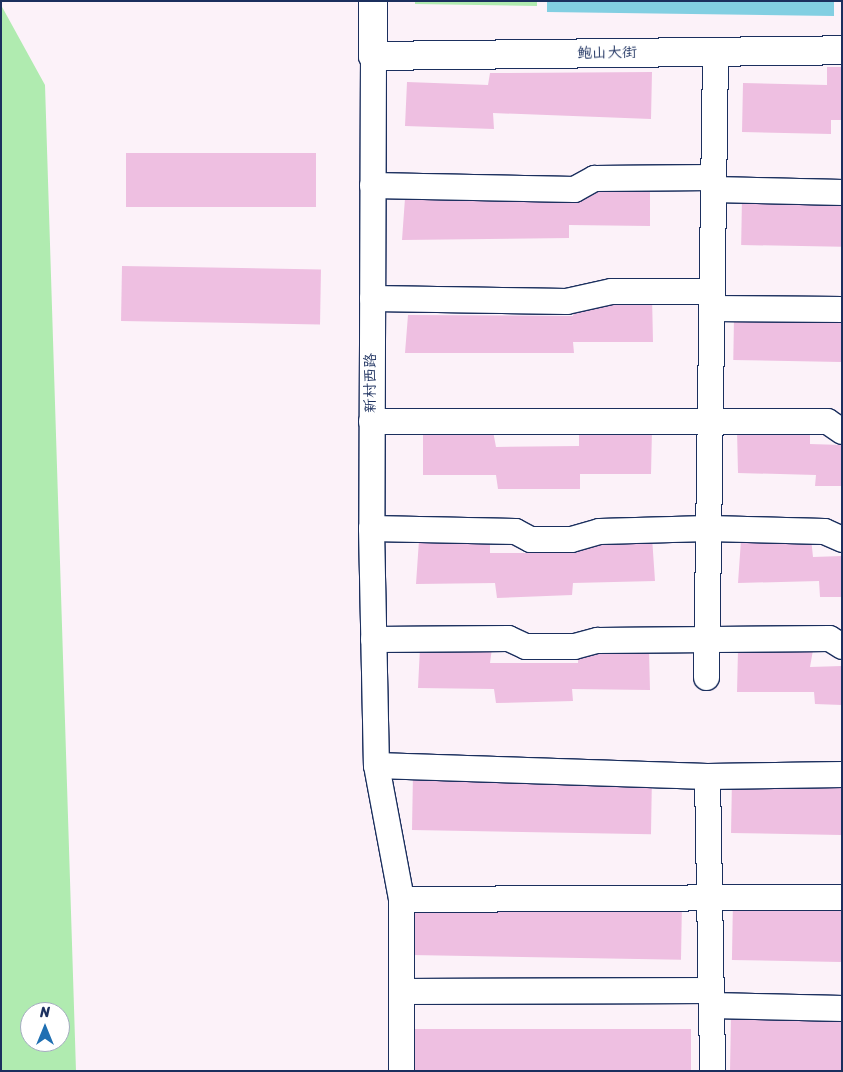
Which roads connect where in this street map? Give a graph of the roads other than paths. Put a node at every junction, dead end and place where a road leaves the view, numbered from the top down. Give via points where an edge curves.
1 (373, 1) edge
2 (842, 50) edge
3 (715, 52) junction
4 (373, 56) junction
5 (713, 183) junction
6 (372, 185) junction
7 (842, 192) edge
8 (372, 298) junction
9 (711, 300) junction
10 (842, 309) edge
11 (371, 421) junction
12 (709, 422) junction
13 (842, 430) edge
14 (371, 528) junction
15 (708, 528) junction
16 (842, 539) edge
17 (706, 638) junction
18 (373, 639) junction
19 (842, 646) edge
20 (706, 677) dead end
21 (376, 766) junction
22 (842, 774) edge
23 (707, 776) junction
24 (842, 897) edge
25 (709, 898) junction
26 (400, 900) junction
27 (401, 991) junction
28 (711, 998) junction
29 (842, 1008) edge
30 (401, 1071) edge
31 (712, 1071) edge

1 - 4 street, 新村西路
2 - 3 street, 鲍山大街
3 - 4 street, 鲍山大街
3 - 5 street
4 - 6 street, 新村西路
5 - 6 street via 594,178 574,189
5 - 7 street
5 - 9 street
6 - 8 street, 新村西路
8 - 9 street via 566,301 611,291
8 - 11 street, 新村西路
9 - 10 street
9 - 12 street
11 - 12 street
11 - 14 street, 新村西路
12 - 13 street via 827,421
12 - 15 street
14 - 15 street via 515,531 530,539 571,539 599,531
14 - 18 street, 新村西路
15 - 16 street via 824,531
15 - 17 street
17 - 18 street via 597,640 574,646 525,646 508,638
17 - 19 street via 829,638
17 - 20 street
18 - 21 street, 新村西路
21 - 23 street
21 - 26 street, 新村西路
22 - 23 street
23 - 25 street
24 - 25 street
25 - 26 street
25 - 28 street
26 - 27 street, 新村西路
27 - 28 street
27 - 30 street, 新村西路
28 - 29 street
28 - 31 street

